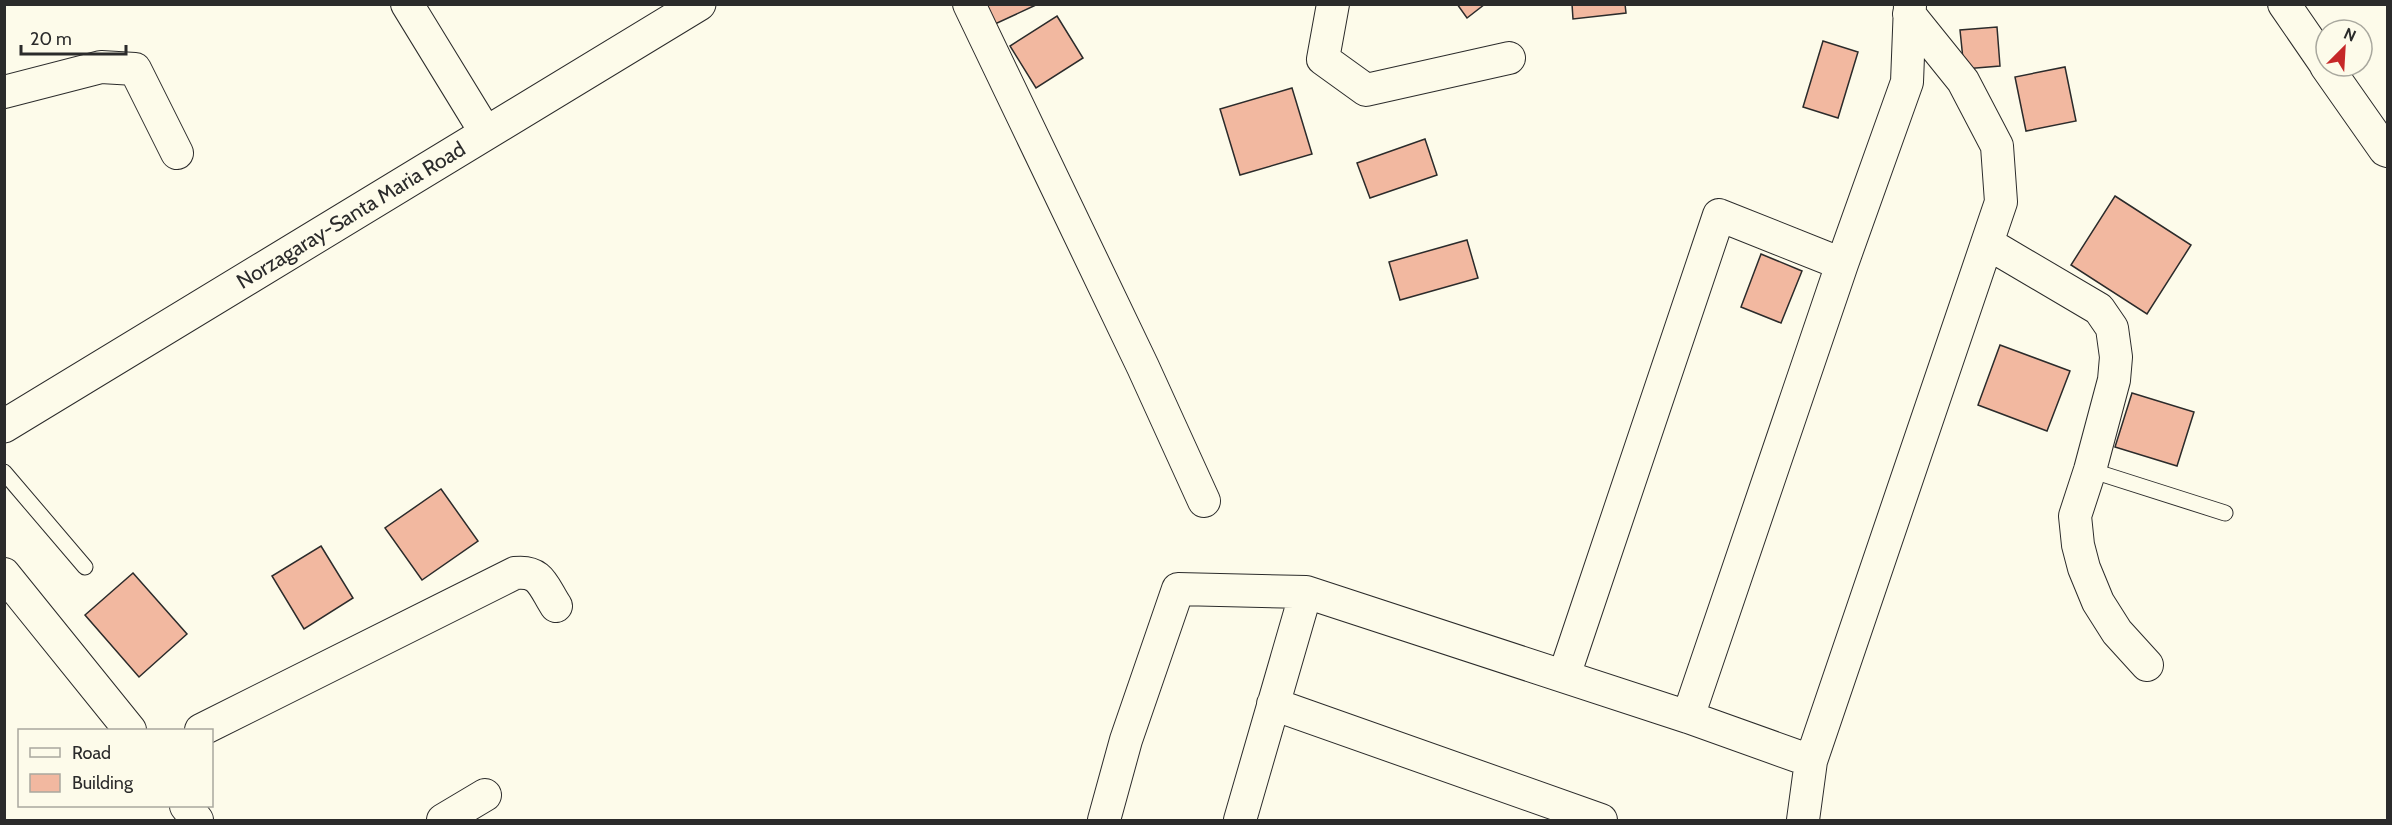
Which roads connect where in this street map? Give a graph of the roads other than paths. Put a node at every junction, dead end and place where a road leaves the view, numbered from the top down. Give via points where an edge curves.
1 (407, 4) edge
2 (699, 4) edge
3 (969, 4) edge
4 (1333, 4) edge
5 (2284, 4) edge
6 (1909, 9) edge
7 (2314, 48) edge
8 (1509, 58) dead end
9 (2335, 78) edge
10 (4, 92) edge
11 (486, 133) junction
12 (2386, 150) edge
13 (177, 153) dead end
14 (1986, 243) junction
15 (1842, 264) junction
16 (4, 426) edge
17 (2090, 470) junction
18 (4, 472) edge
19 (1204, 501) dead end
20 (2225, 513) dead end
21 (85, 567) dead end
22 (4, 574) edge
23 (1306, 592) junction
24 (556, 606) dead end
25 (2147, 665) dead end
26 (1564, 676) junction
27 (1273, 704) junction
28 (1688, 717) junction
29 (129, 729) edge
30 (203, 729) edge
31 (1811, 762) junction
32 (485, 795) dead end
33 (187, 807) edge
34 (197, 820) edge
35 (443, 820) edge
36 (1104, 820) edge
37 (1240, 820) edge
38 (1601, 820) edge
39 (1803, 820) edge

1 - 11 street
2 - 11 main road, Norzagaray-Santa Maria Road
3 - 19 street
4 - 8 street via 1323,59 1366,90
5 - 7 street
6 - 14 street via 1963,81 1997,146 2001,202
6 - 15 street via 1907,82
9 - 12 street
10 - 13 street via 101,67 135,69
11 - 16 main road, Norzagaray-Santa Maria Road
14 - 17 street via 2099,309 2112,328 2114,380
14 - 31 street
15 - 26 street via 1719,215
15 - 28 street
17 - 20 lane
17 - 25 street via 2075,516 2084,568 2098,602 2117,632
18 - 21 lane
22 - 29 street
23 - 26 street
23 - 27 street
23 - 36 street via 1178,589 1126,740
24 - 30 street via 538,577 528,572 514,573
26 - 28 street
27 - 37 street
27 - 38 street
28 - 31 street
31 - 39 street
32 - 35 street
33 - 34 street

